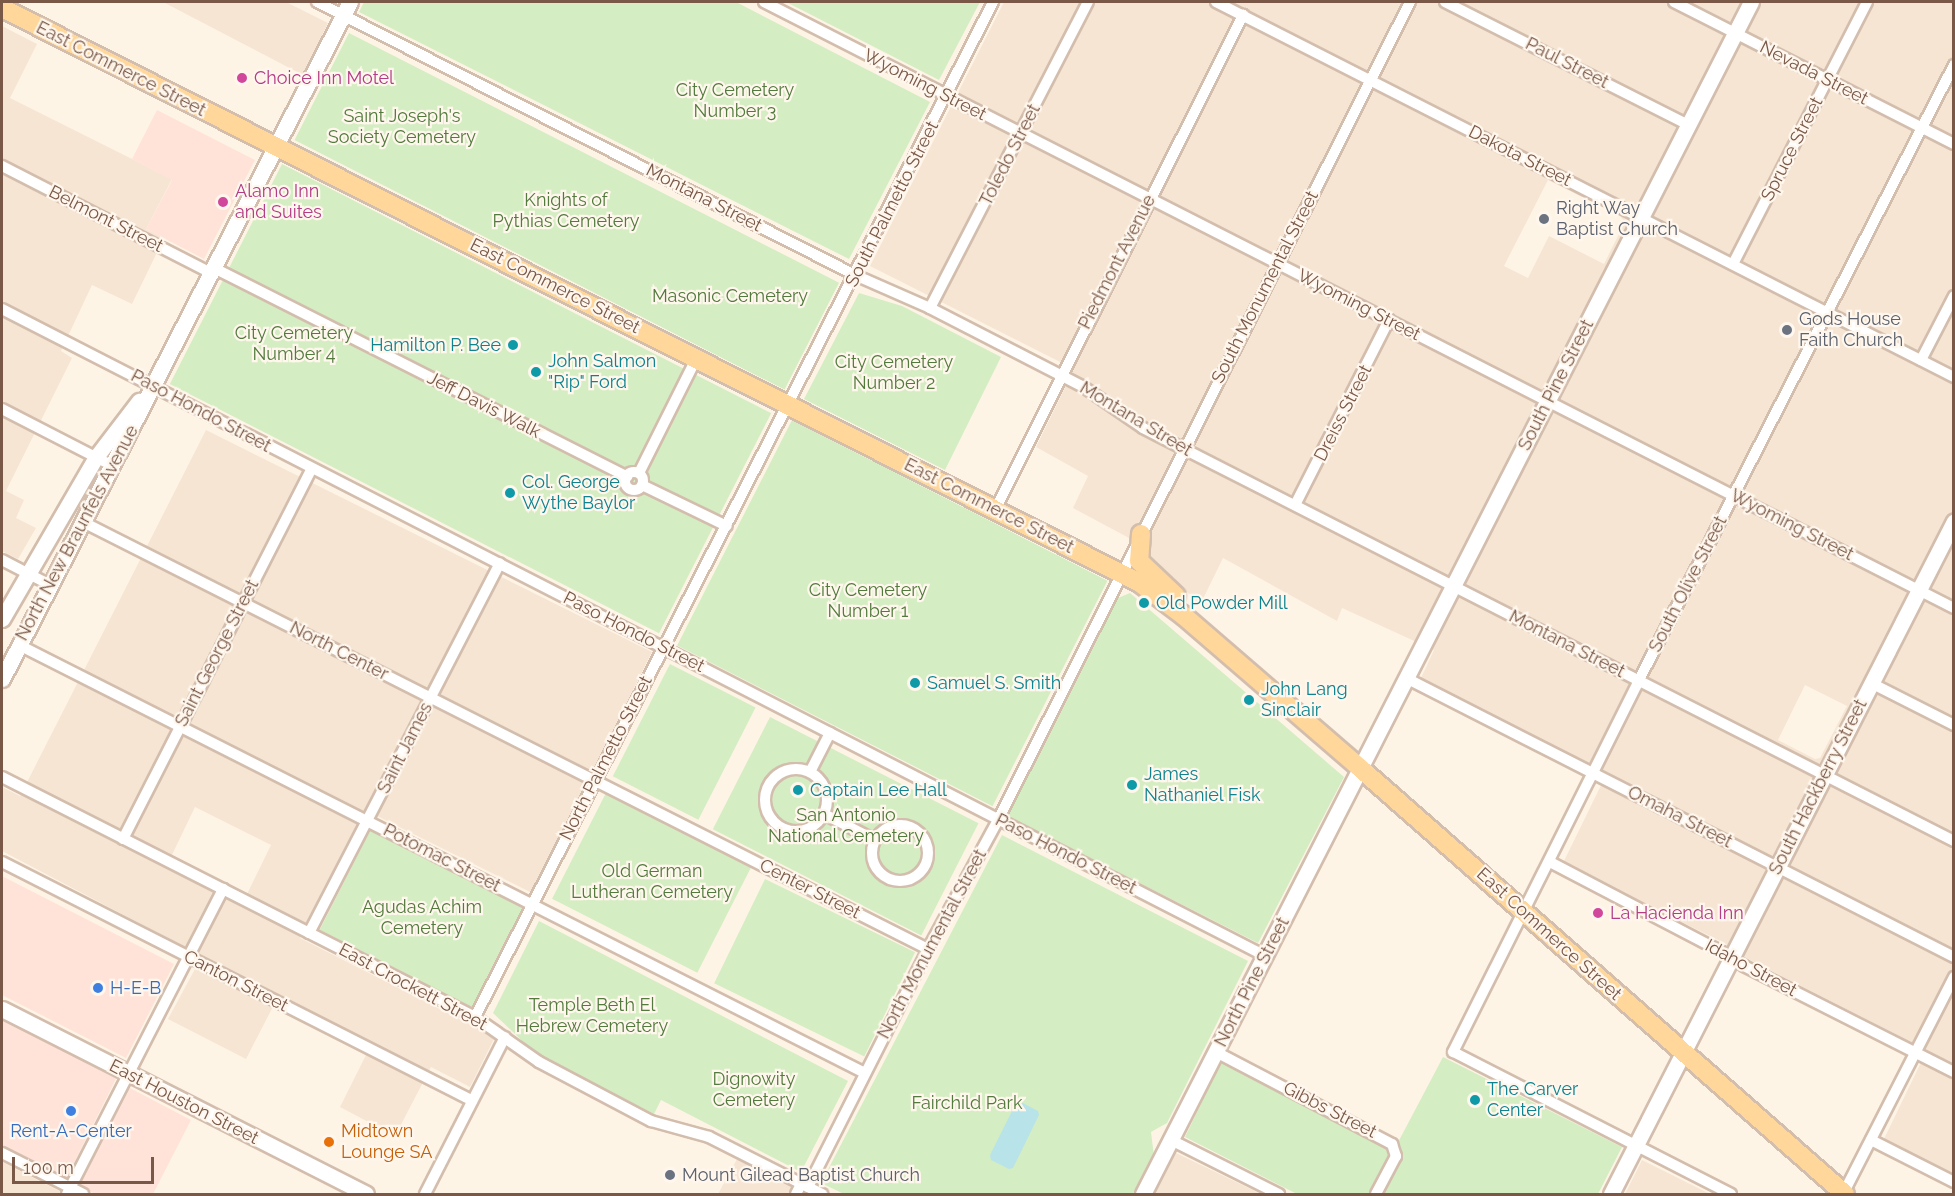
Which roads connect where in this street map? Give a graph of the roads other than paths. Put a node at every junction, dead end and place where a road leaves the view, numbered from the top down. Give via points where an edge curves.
1 (317, 2) edge
2 (764, 2) edge
3 (993, 2) edge
4 (1088, 2) edge
5 (1216, 2) edge
6 (1410, 2) edge
7 (1445, 2) edge
8 (1674, 2) edge
9 (1751, 2) edge
10 (1867, 2) edge
11 (2, 8) edge
12 (347, 8) edge
13 (1243, 15) junction
14 (1735, 32) junction
15 (1953, 65) edge
16 (1827, 79) junction
17 (1370, 80) junction
18 (947, 96) junction
19 (1688, 124) junction
20 (1922, 128) junction
21 (1021, 133) junction
22 (1953, 144) edge
23 (276, 147) junction
24 (2, 166) edge
25 (1149, 199) junction
26 (1641, 218) junction
27 (1277, 264) junction
28 (1733, 264) junction
29 (212, 270) junction
30 (855, 275) junction
31 (1953, 296) edge
32 (930, 308) junction
33 (2, 309) edge
34 (1827, 312) junction
35 (1389, 320) junction
36 (697, 357) junction
37 (1921, 360) junction
38 (1060, 374) junction
39 (1953, 377) edge
40 (153, 386) junction
41 (1548, 401) junction
42 (789, 405) junction
43 (2, 409) edge
44 (1184, 450) junction
45 (96, 457) junction
46 (113, 466) junction
47 (312, 468) junction
48 (639, 473) junction
49 (627, 477) junction
50 (642, 484) junction
51 (1733, 496) junction
52 (1295, 505) junction
53 (995, 510) junction
54 (1953, 521) edge
55 (83, 522) junction
56 (727, 526) junction
57 (1141, 534) junction
58 (2, 560) edge
59 (500, 563) junction
60 (26, 573) junction
61 (1121, 573) junction
62 (50, 585) junction
63 (1453, 586) junction
64 (1918, 590) junction
65 (243, 603) junction
66 (1953, 608) edge
67 (2, 619) edge
68 (19, 645) junction
69 (664, 648) junction
70 (1251, 675) junction
71 (1406, 678) junction
72 (2, 680) edge
73 (1639, 680) junction
74 (1871, 683) junction
75 (431, 698) junction
76 (1953, 725) edge
77 (180, 726) junction
78 (830, 733) junction
79 (1361, 769) junction
80 (810, 772) junction
81 (1594, 774) junction
82 (1824, 775) junction
83 (2, 777) edge
84 (595, 780) junction
85 (824, 814) junction
86 (998, 820) junction
87 (368, 821) junction
88 (123, 839) junction
89 (874, 840) junction
90 (1953, 841) edge
91 (2, 862) edge
92 (1550, 862) junction
93 (1778, 866) junction
94 (222, 889) junction
95 (533, 904) junction
96 (1524, 912) junction
97 (309, 933) junction
98 (928, 949) junction
99 (188, 956) junction
100 (1265, 956) junction
101 (1953, 957) edge
102 (1731, 958) junction
103 (1953, 977) edge
104 (2, 1009) edge
105 (475, 1017) junction
106 (505, 1037) junction
107 (1216, 1052) junction
108 (1683, 1053) junction
109 (1915, 1053) junction
110 (1953, 1072) edge
111 (127, 1073) junction
112 (865, 1073) junction
113 (471, 1100) junction
114 (1171, 1140) junction
115 (1871, 1140) junction
116 (1636, 1146) junction
117 (2, 1153) edge
118 (1953, 1182) edge
119 (804, 1185) junction
120 (69, 1191) edge
121 (83, 1194) edge
122 (366, 1194) edge
123 (424, 1194) edge
124 (796, 1194) edge
125 (822, 1194) edge
126 (1143, 1194) edge
127 (1279, 1194) edge
128 (1376, 1194) edge
129 (1611, 1194) edge
130 (1731, 1194) edge
131 (1844, 1194) edge

1 - 12 street, Montana Street
2 - 18 street, Wyoming Street
3 - 18 street, South Palmetto Street
4 - 21 street, Toledo Street
5 - 13 street, Dakota Street
6 - 17 street, South Monumental Street
7 - 19 street, Paul Street
8 - 14 street, Nevada Street
9 - 14 main road, South Pine Street
10 - 16 street, Spruce Street
11 - 23 main road, East Commerce Street
12 - 23 main road, North New Braunfels Avenue
12 - 30 street, Montana Street
13 - 17 street, Dakota Street
13 - 25 street, Piedmont Avenue
14 - 16 street, Nevada Street
14 - 19 main road, South Pine Street
15 - 20 street, South Olive Street
16 - 20 street, Nevada Street
16 - 28 street, Spruce Street
17 - 26 street, Dakota Street
17 - 27 street, South Monumental Street
18 - 21 street, Wyoming Street
18 - 30 street, South Palmetto Street
19 - 26 main road, South Pine Street
20 - 22 street, Nevada Street
20 - 34 street, South Olive Street
21 - 25 street, Wyoming Street
21 - 32 street, Toledo Street
23 - 29 main road, North New Braunfels Avenue
23 - 36 main road, East Commerce Street
24 - 29 street, Belmont Street
25 - 27 street, Wyoming Street
25 - 38 street, Piedmont Avenue
26 - 28 street, Dakota Street
26 - 41 main road, South Pine Street
27 - 35 street, Wyoming Street
27 - 44 street, South Monumental Street
28 - 34 street, Dakota Street
29 - 40 main road, North New Braunfels Avenue
29 - 49 street, Jeff Davis Walk
30 - 32 street, Montana Street
30 - 42 street, South Palmetto Street
31 - 37 street
32 - 38 street, Montana Street
33 - 40 street, Paso Hondo Street
34 - 37 street, Dakota Street
34 - 51 street, South Olive Street
35 - 41 street, Wyoming Street
35 - 52 street, Dreiss Street
36 - 42 main road, East Commerce Street
36 - 48 street
37 - 39 street, Dakota Street
38 - 44 street, Montana Street
38 - 53 street, Piedmont Avenue
40 - 45 main road, North New Braunfels Avenue
40 - 46 main road, North New Braunfels Avenue
40 - 47 street, Paso Hondo Street
41 - 51 street, Wyoming Street
41 - 63 main road, South Pine Street
42 - 53 main road, East Commerce Street
42 - 56 street, North Palmetto Street
43 - 45 street
44 - 52 street, Montana Street
44 - 57 street, South Monumental Street
45 - 46 street
45 - 60 main road, North New Braunfels Avenue
46 - 55 main road, North New Braunfels Avenue
47 - 59 street, Paso Hondo Street
47 - 65 street, Saint George Street
48 - 49 street
48 - 50 street
49 - 50 street via 630,489
50 - 56 street
51 - 64 street, Wyoming Street
51 - 73 street, South Olive Street
52 - 63 street, Montana Street
53 - 61 main road, East Commerce Street
54 - 64 main road, South Hackberry Street
55 - 62 main road, North New Braunfels Avenue
55 - 65 street, North Center
56 - 69 street, North Palmetto Street
57 - 61 street, South Monumental Street
57 - 70 main road, East Commerce Street via 1139,561 1228,644
58 - 60 street
59 - 69 street, Paso Hondo Street
59 - 75 street, Saint James
60 - 62 street
60 - 67 main road, North New Braunfels Avenue
61 - 70 main road, East Commerce Street via 1162,598
61 - 86 street, North Monumental Street
62 - 68 main road, North New Braunfels Avenue
63 - 71 main road, South Pine Street
63 - 73 street, Montana Street
64 - 66 street, Wyoming Street
64 - 74 main road, South Hackberry Street
65 - 75 street, North Center
65 - 77 street, Saint George Street
68 - 72 main road, North New Braunfels Avenue
68 - 77 street, Potomac Street
69 - 78 street, Paso Hondo Street
69 - 84 street, North Palmetto Street
70 - 79 main road, East Commerce Street
71 - 79 main road, South Pine Street
71 - 81 street, Omaha Street
73 - 81 street, South Olive Street
73 - 82 street, Montana Street
74 - 76 street
74 - 82 main road, South Hackberry Street
75 - 84 street, North Center
75 - 87 street, Saint James
77 - 87 street, Potomac Street
77 - 88 street, Saint George Street
78 - 80 street
78 - 86 street, Paso Hondo Street
79 - 96 main road, East Commerce Street
79 - 100 main road, North Pine Street
80 - 85 street via 826,790
80 - 85 street via 795,768 773,778 766,793 766,809 775,823 791,830 810,828
81 - 92 street, South Olive Street
81 - 93 street, Omaha Street
82 - 90 street, Montana Street
82 - 93 main road, South Hackberry Street
83 - 88 street, East Crockett Street
84 - 95 street, North Palmetto Street
84 - 98 street, Center Street
85 - 89 street
86 - 98 street, North Monumental Street
86 - 100 street, Paso Hondo Street
87 - 95 street, Potomac Street
87 - 97 street, Saint James
88 - 94 street, East Crockett Street
89 - 89 street via 872,858 888,878 897,881 914,877 926,863 924,838 912,827 886,828
91 - 99 street, Canton Street
92 - 96 street, South Olive Street
92 - 102 street, Idaho Street
93 - 101 street, Omaha Street
93 - 102 main road, South Hackberry Street
94 - 97 street, East Crockett Street
94 - 99 street
95 - 105 street, North Palmetto Street
95 - 112 street, Potomac Street
96 - 108 main road, East Commerce Street
96 - 116 street, South Olive Street via 1453,1052
97 - 105 street, East Crockett Street
98 - 112 street, North Monumental Street
99 - 111 street
99 - 113 street, Canton Street
100 - 107 main road, North Pine Street
102 - 108 main road, South Hackberry Street
102 - 109 street, Idaho Street
103 - 109 street
104 - 111 main road, East Houston Street
105 - 106 street, East Crockett Street
106 - 113 street
106 - 119 street, East Crockett Street via 539,1062 651,1121 709,1137
107 - 114 main road, North Pine Street
107 - 128 street, Gibbs Street via 1392,1144 1396,1156
108 - 116 main road, South Hackberry Street
108 - 131 main road, East Commerce Street
109 - 110 street, Idaho Street
109 - 115 street
111 - 120 street
111 - 122 main road, East Houston Street
112 - 119 street, North Monumental Street
113 - 123 street
114 - 126 main road, North Pine Street
114 - 127 street
115 - 118 street
115 - 131 street
116 - 129 main road, South Hackberry Street
116 - 130 street
117 - 120 street
119 - 124 street, North Monumental Street
119 - 125 street, East Crockett Street
120 - 121 street

